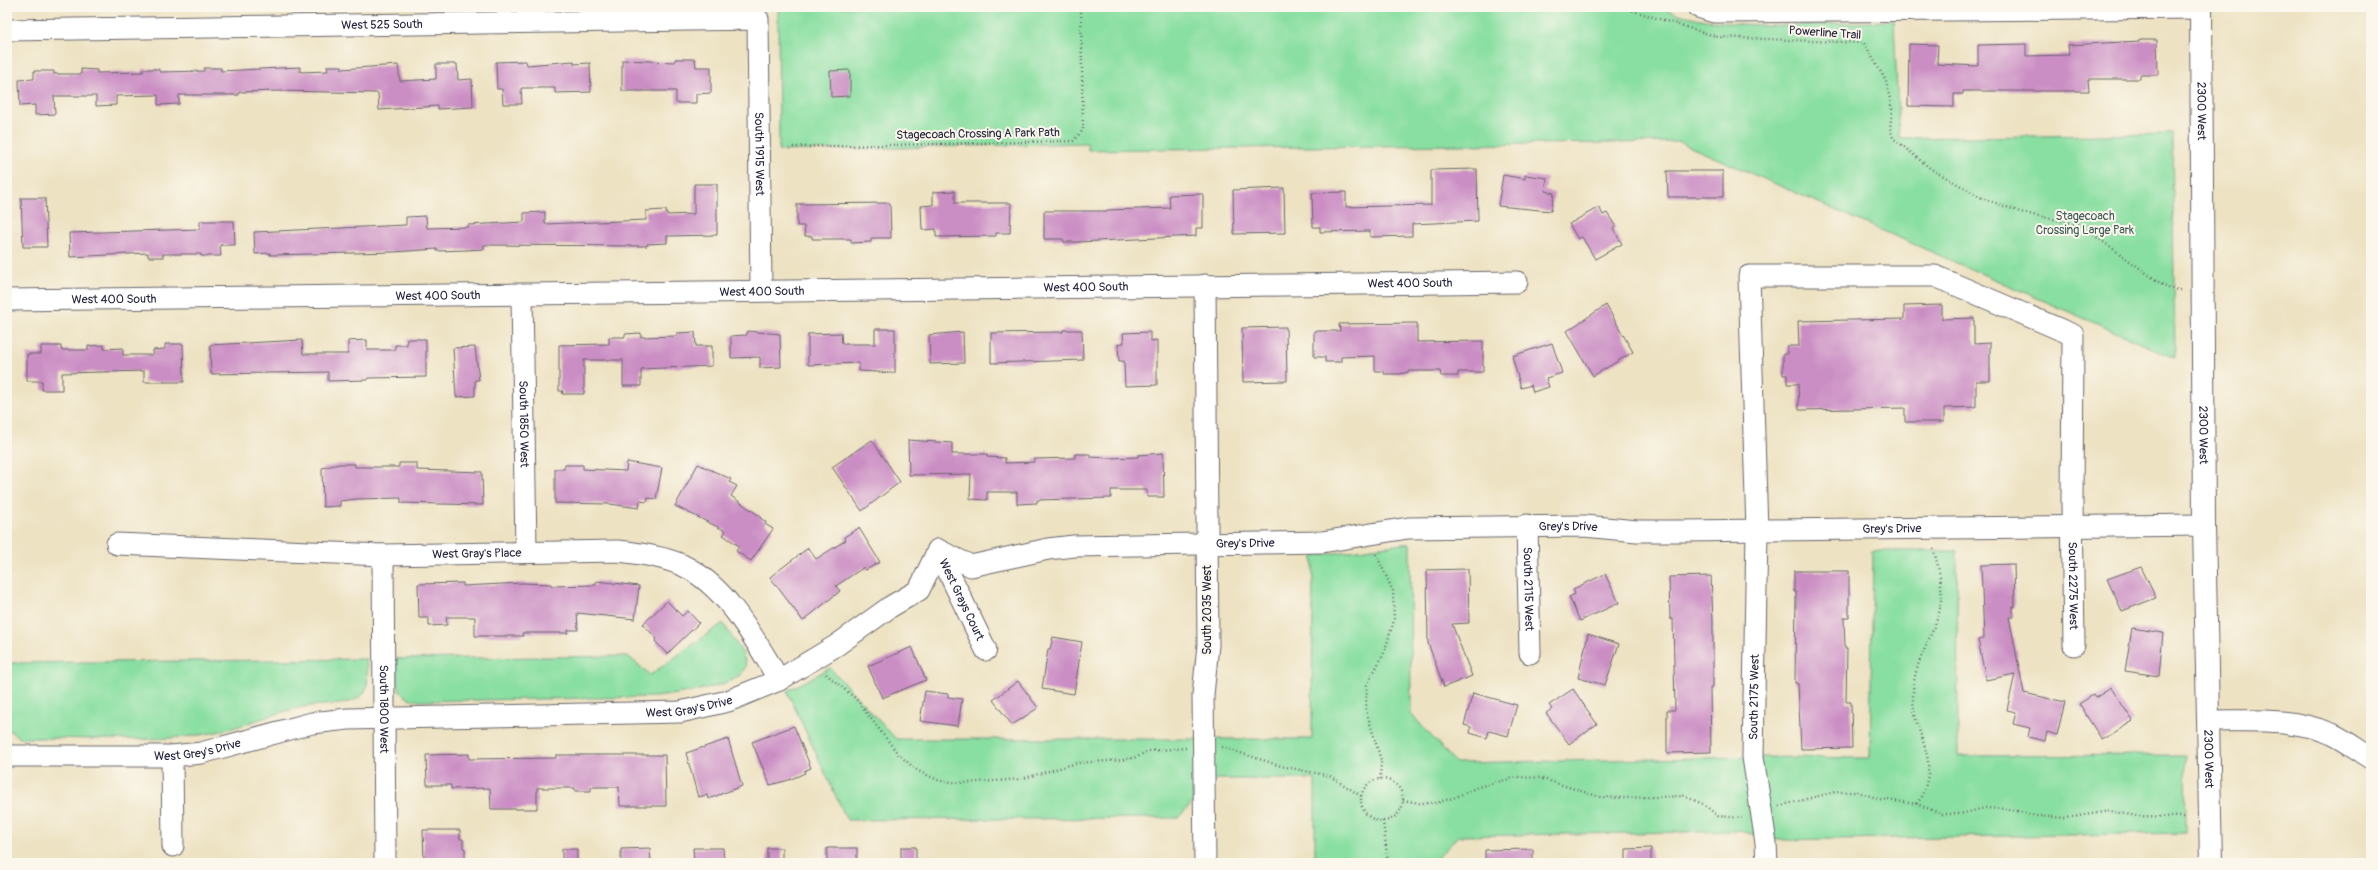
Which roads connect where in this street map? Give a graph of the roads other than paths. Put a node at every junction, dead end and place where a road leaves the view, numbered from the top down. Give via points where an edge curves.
1 (1698, 7) edge
2 (2201, 7) edge
3 (2064, 8) edge
4 (1857, 9) edge
5 (758, 19) joint
6 (7, 30) edge
7 (1517, 282) dead end
8 (1205, 285) junction
9 (761, 290) junction
10 (522, 296) junction
11 (7, 300) edge
12 (1527, 525) junction
13 (2204, 525) junction
14 (2072, 526) junction
15 (1757, 530) junction
16 (116, 544) dead end
17 (1207, 545) junction
18 (938, 550) junction
19 (526, 552) junction
20 (383, 555) junction
21 (2074, 646) dead end
22 (986, 650) dead end
23 (1530, 653) dead end
24 (779, 680) junction
25 (385, 718) junction
26 (2208, 721) junction
27 (7, 756) edge
28 (172, 756) junction
29 (2371, 758) edge
30 (173, 846) dead end
31 (385, 863) edge
32 (1205, 863) edge
33 (1767, 863) edge
34 (2211, 863) edge

1 - 4 street via 1714,12
2 - 3 street
2 - 13 main road, 2300 West
3 - 4 street
5 - 6 street, West 525 South
5 - 9 street, South 1915 West
7 - 8 street, West 400 South
8 - 9 street, West 400 South
8 - 17 street, South 2035 West
9 - 10 street, West 400 South
10 - 11 street, West 400 South
10 - 19 street, South 1850 West
12 - 15 street, Grey's Drive via 1584,526 1637,531
12 - 17 street, Grey's Drive via 1408,528 1322,542
12 - 23 street, South 2115 West
13 - 14 street, Grey's Drive
13 - 26 main road, 2300 West
14 - 15 street, Grey's Drive
14 - 15 street, South 2275 West via 2073,335 1935,276 1749,276
14 - 21 street, South 2275 West
15 - 33 street, South 2175 West via 1753,756
16 - 20 street, West Gray's Place
17 - 18 street, Grey's Drive via 1074,546 1041,550 971,566
17 - 32 street, South 2035 West via 1208,645 1203,702
18 - 22 street, West Grays Court
18 - 24 street, West Gray's Drive via 919,590
19 - 20 street, West Gray's Place
19 - 24 street, West Gray's Place via 617,550 652,555 683,566 706,581 726,600
20 - 25 street, South 1800 West
24 - 25 street, West Gray's Drive via 728,701 680,712
25 - 28 street, West Grey's Drive via 312,723 201,753
25 - 31 street, South 1800 West
26 - 29 street via 2264,720 2300,724 2333,734
26 - 34 main road, 2300 West
27 - 28 street, West Grey's Drive
28 - 30 street

